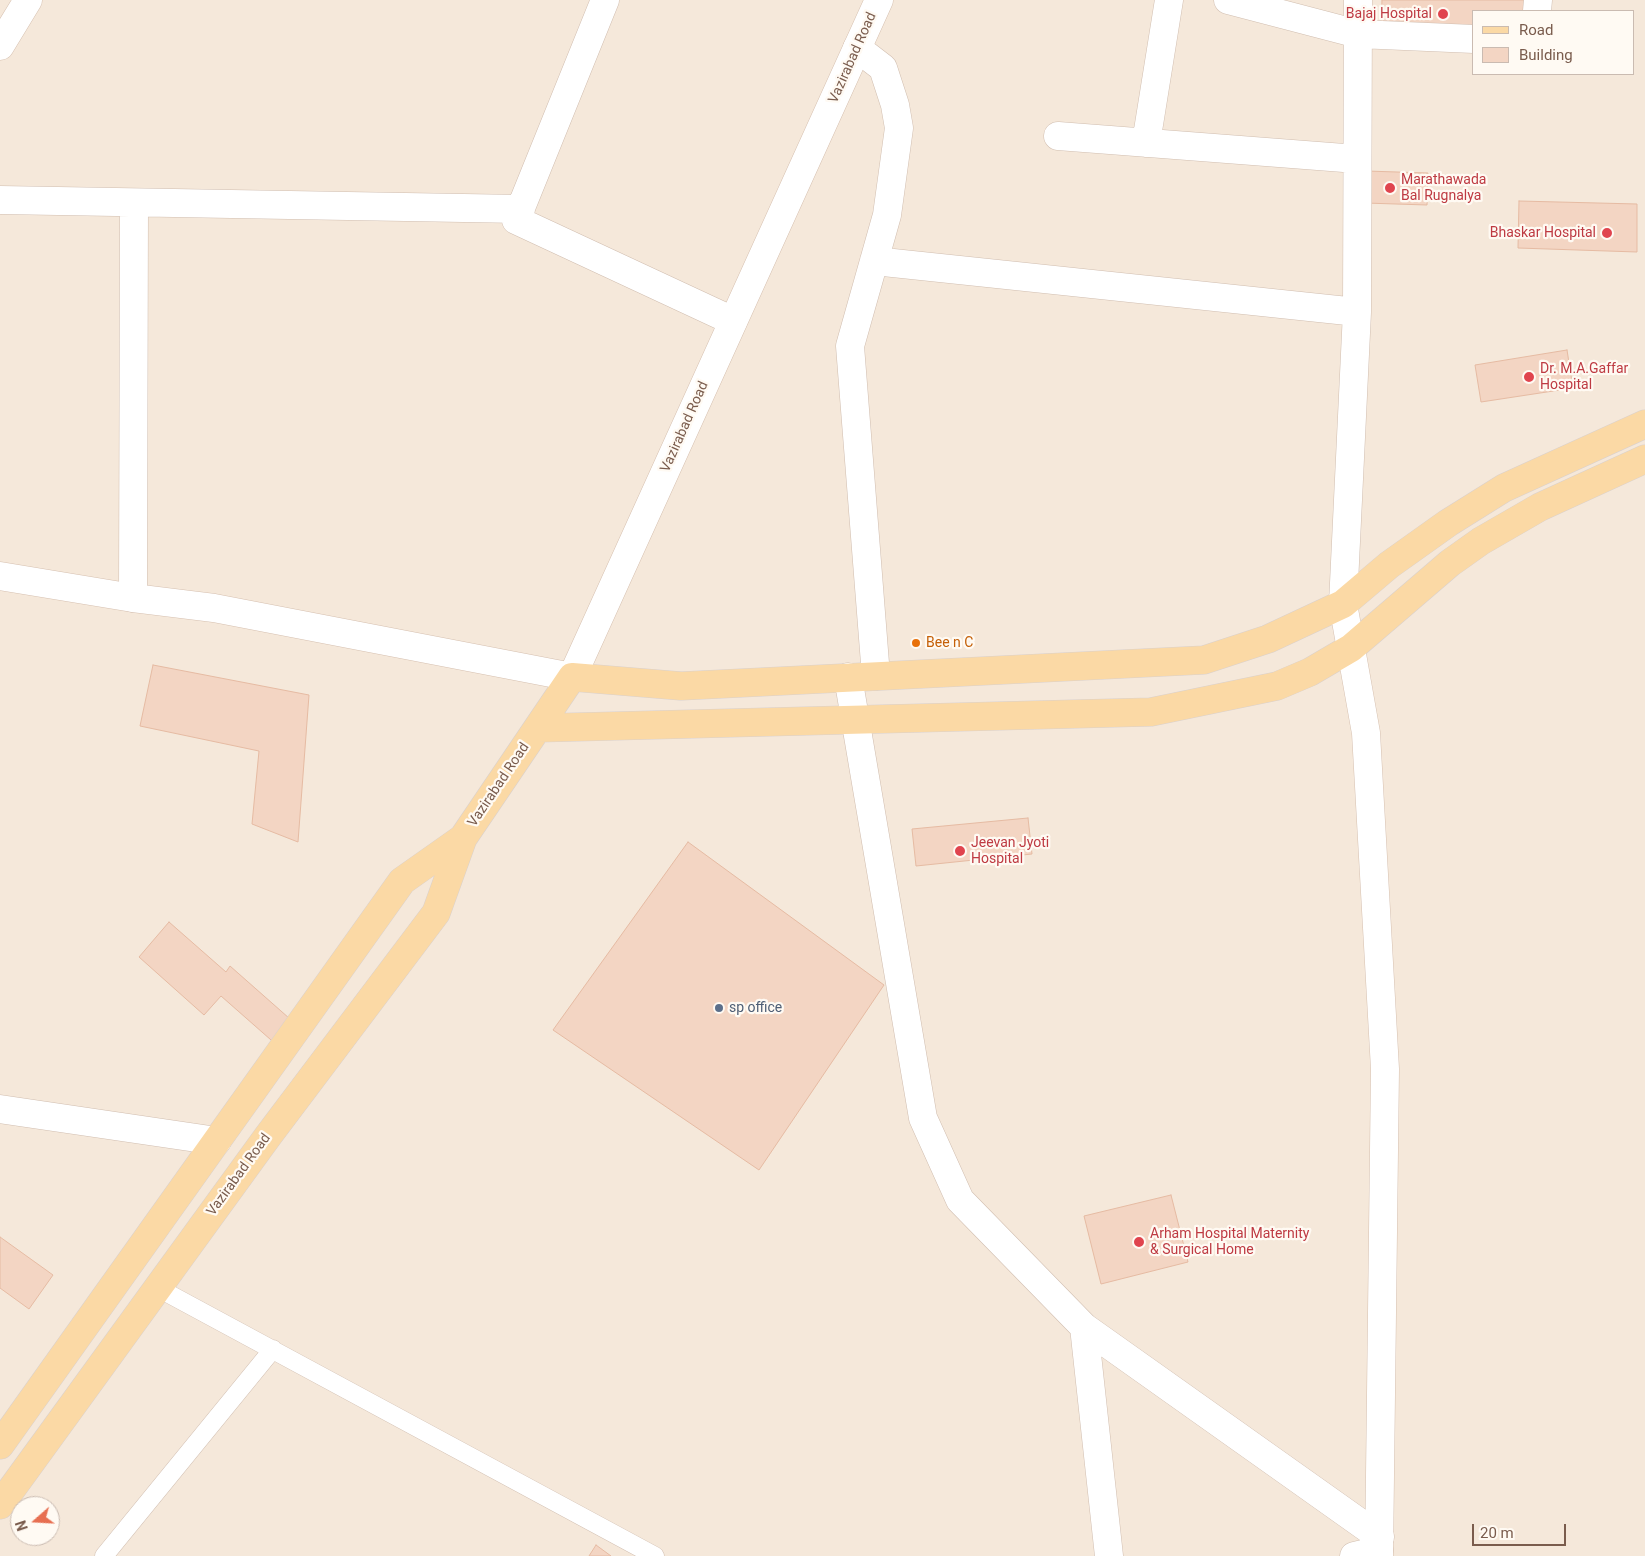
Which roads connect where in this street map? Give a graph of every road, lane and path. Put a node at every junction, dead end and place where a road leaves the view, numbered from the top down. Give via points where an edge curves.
1 (28, 0) edge
2 (605, 0) edge
3 (879, 0) edge
4 (1168, 0) edge
5 (1228, 0) edge
6 (1358, 0) edge
7 (1358, 34) junction
8 (1472, 39) edge
9 (0, 46) edge
10 (857, 48) junction
11 (1058, 136) dead end
12 (1146, 143) junction
13 (1357, 159) junction
14 (0, 200) edge
15 (134, 202) junction
16 (521, 209) junction
17 (874, 261) junction
18 (1357, 312) junction
19 (733, 321) junction
20 (1645, 424) edge
21 (1645, 459) edge
22 (0, 576) edge
23 (133, 598) junction
24 (1343, 604) junction
25 (1351, 648) junction
26 (876, 676) junction
27 (572, 677) junction
28 (848, 677) junction
29 (854, 720) junction
30 (538, 728) junction
31 (463, 838) junction
32 (0, 1108) edge
33 (217, 1141) junction
34 (158, 1288) junction
35 (1084, 1327) junction
36 (273, 1350) junction
37 (0, 1445) edge
38 (0, 1505) edge
39 (1373, 1550) edge
40 (104, 1556) edge
41 (654, 1556) edge
42 (1109, 1556) edge

1 - 9 street
2 - 16 street
3 - 10 street, Vazirabad Road
4 - 12 street
5 - 7 street
6 - 7 street
7 - 8 street
7 - 13 street
10 - 17 street via 883,68 896,105 899,128 887,215
10 - 19 street, Vazirabad Road
11 - 12 street
12 - 13 street
13 - 18 street
14 - 15 street
15 - 16 street
15 - 23 street
16 - 19 street via 516,220
17 - 18 street
17 - 26 street via 850,346
18 - 24 street
19 - 27 street, Vazirabad Road
20 - 24 main road via 1504,488 1448,522
21 - 25 main road via 1540,507 1481,541 1450,563
22 - 23 street
23 - 27 street via 214,608
24 - 25 street
24 - 26 main road via 1268,639 1204,660
25 - 29 main road via 1278,686 1151,712
25 - 39 street via 1366,733 1385,1069
26 - 28 main road
27 - 28 main road via 681,686
27 - 30 main road, Vazirabad Road
28 - 29 street
29 - 30 main road
29 - 35 street via 923,1118 960,1200
30 - 31 main road, Vazirabad Road
31 - 33 main road, Vazirabad Road via 402,882
31 - 34 main road, Vazirabad Road via 436,913
32 - 33 street
33 - 37 main road, Vazirabad Road
34 - 36 lane
34 - 38 main road, Vazirabad Road
35 - 39 street
35 - 42 street
36 - 40 lane
36 - 41 lane

